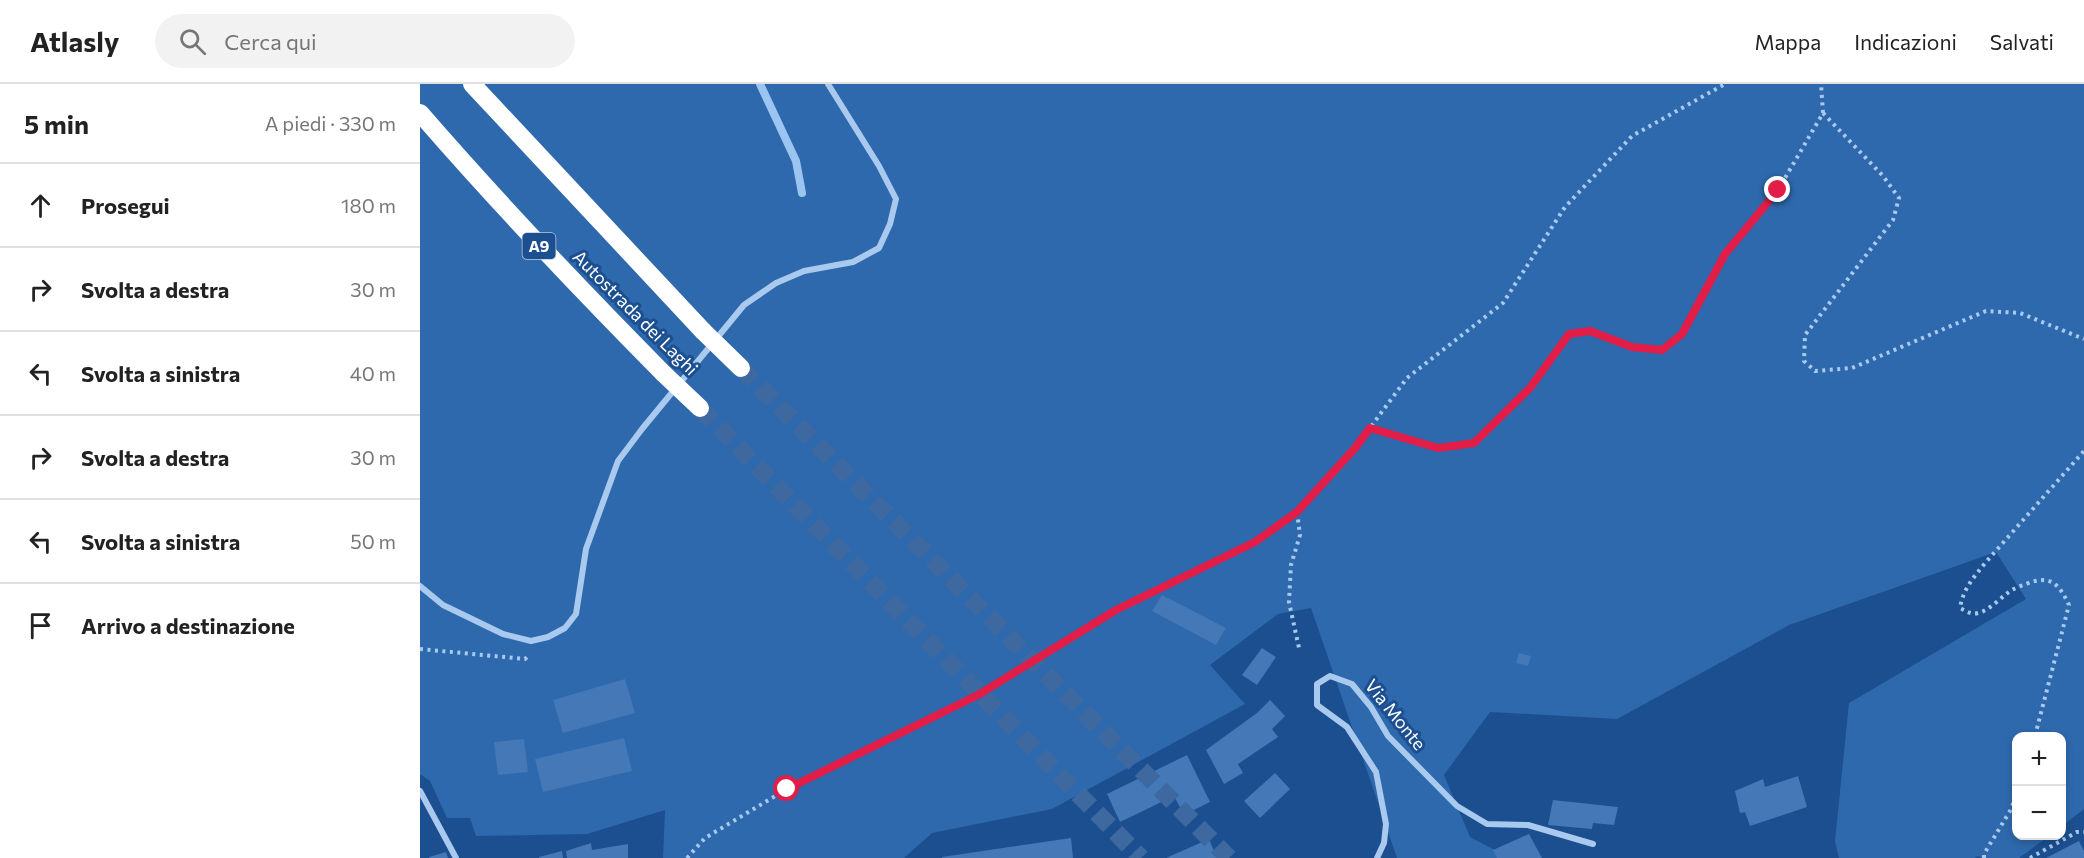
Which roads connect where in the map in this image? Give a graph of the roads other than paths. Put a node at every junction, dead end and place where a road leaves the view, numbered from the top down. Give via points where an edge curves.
1 (472, 84) edge
2 (828, 84) edge
3 (420, 113) edge
4 (741, 368) tunnel mouth
5 (700, 408) tunnel mouth
6 (420, 586) edge
7 (420, 791) edge
8 (1593, 844) dead end
9 (456, 858) edge
10 (1377, 858) edge

1 - 4 highway, Autostrada dei Laghi, bridge
2 - 6 street via 896,199 879,248 853,262 804,271 776,283 744,305 618,461 586,549 576,614 565,628 531,641 503,634 443,605
3 - 5 highway, Autostrada dei Laghi / A9, bridge via 568,277
7 - 9 street
8 - 10 street, Via Monte via 1528,825 1487,824 1457,806 1388,736 1352,684 1330,676 1317,684 1317,705 1347,727 1376,772 1386,824

